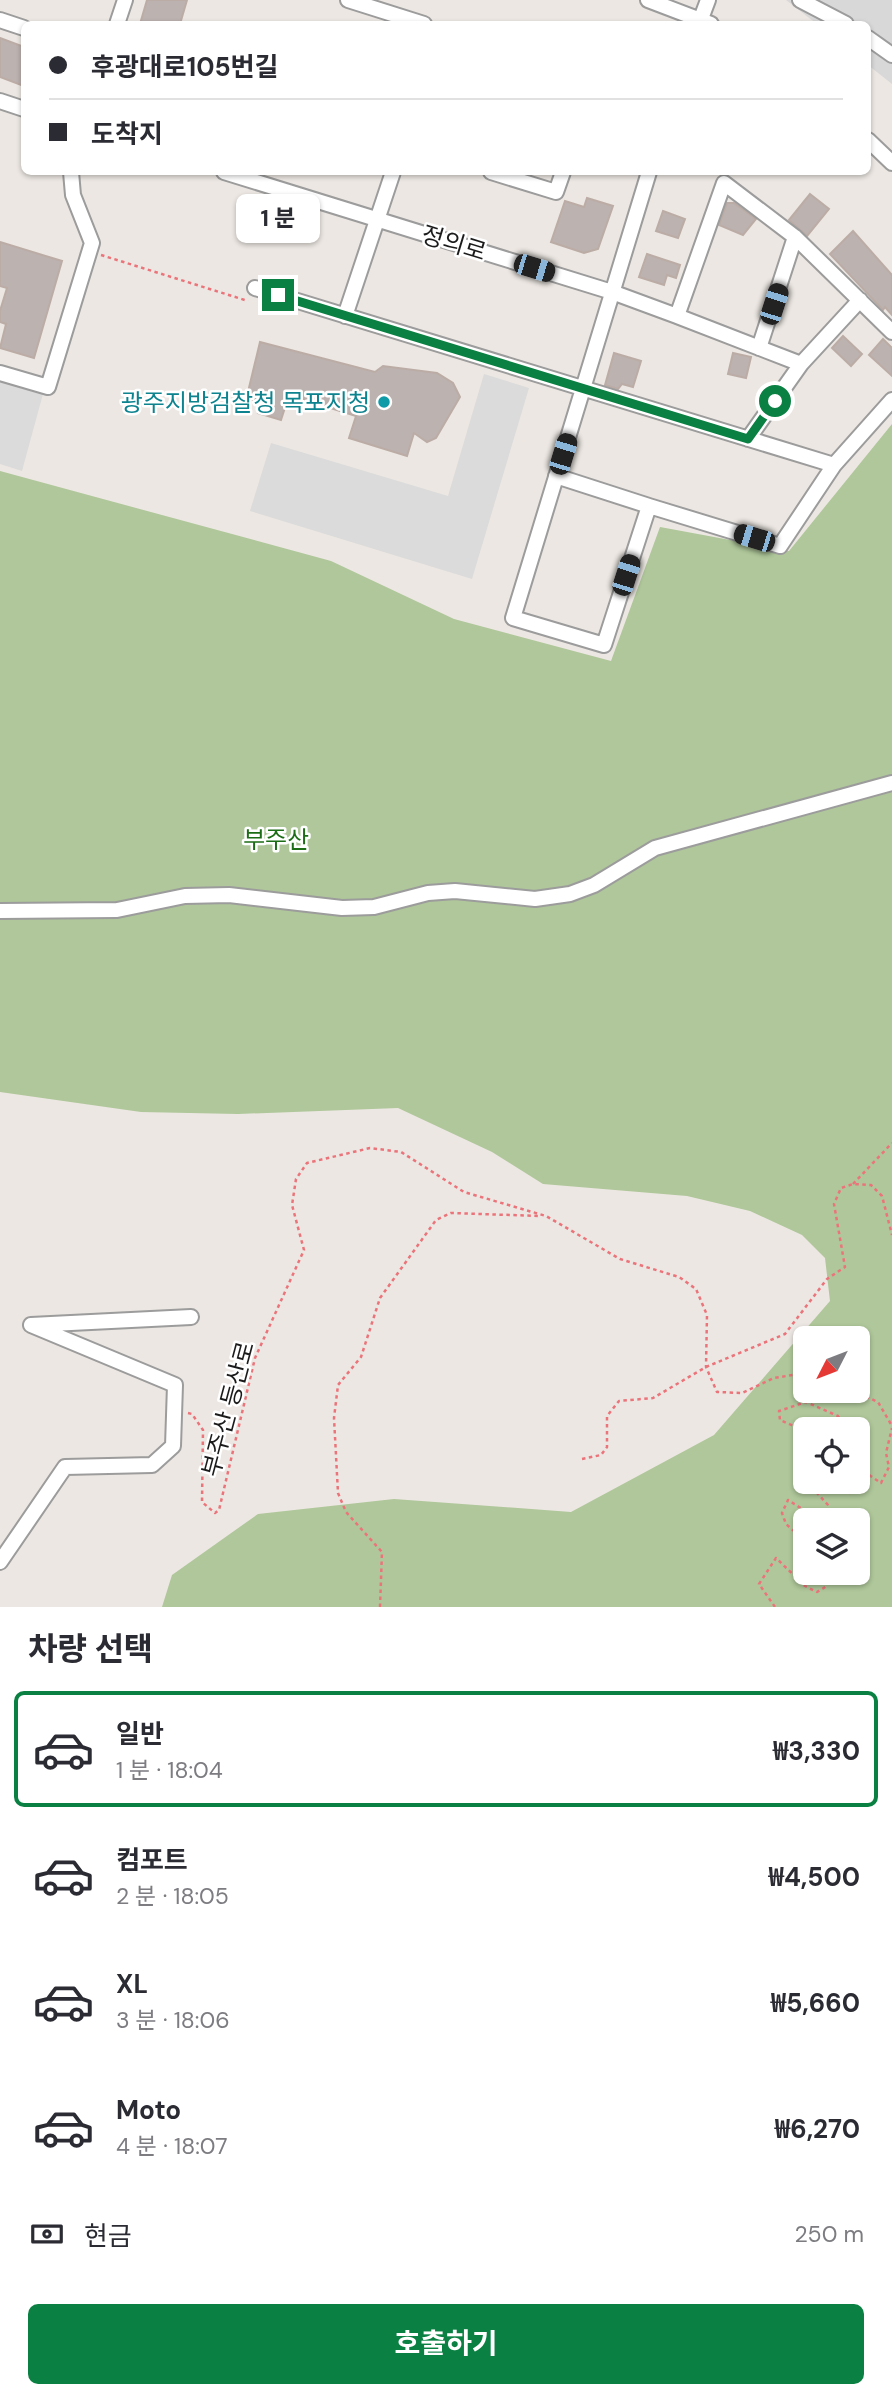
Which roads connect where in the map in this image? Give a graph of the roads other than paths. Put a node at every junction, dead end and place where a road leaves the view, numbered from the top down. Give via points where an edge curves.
1 (125, 0) edge
2 (348, 0) edge
3 (648, 0) edge
4 (708, 0) edge
5 (800, 0) edge
6 (0, 20) edge
7 (118, 21) edge
8 (414, 21) edge
9 (699, 21) edge
10 (704, 21) edge
11 (840, 21) edge
12 (21, 27) edge
13 (871, 40) edge
14 (892, 55) edge
15 (0, 101) edge
16 (21, 108) edge
17 (871, 143) edge
18 (892, 163) edge
19 (71, 175) edge
20 (234, 175) edge
21 (392, 175) edge
22 (501, 175) edge
23 (562, 175) edge
24 (648, 175) edge
25 (377, 220) junction
26 (795, 237) junction
27 (612, 292) junction
28 (253, 295) road end
29 (860, 300) junction
30 (345, 316) junction
31 (677, 316) junction
32 (892, 332) edge
33 (759, 348) junction
34 (801, 364) junction
35 (0, 373) edge
36 (583, 389) junction
37 (892, 400) edge
38 (748, 439) junction
39 (834, 465) junction
40 (556, 476) junction
41 (649, 506) junction
42 (892, 783) edge
43 (0, 911) edge
44 (191, 1317) dead end
45 (0, 1562) edge

1 - 7 street
2 - 8 street
3 - 9 street
4 - 10 street
5 - 11 street
6 - 12 street
13 - 14 street
15 - 16 street
17 - 18 street
19 - 35 street via 91,251 48,387
20 - 25 street, 정의로
21 - 25 street
22 - 23 street via 556,192
24 - 27 street
25 - 27 street, 정의로
25 - 30 street
26 - 29 street
26 - 31 street via 724,183
26 - 33 street
27 - 31 street, 정의로
27 - 36 street
28 - 30 street
29 - 32 street
29 - 34 street
30 - 36 street
31 - 33 street, 정의로
33 - 34 street, 정의로
34 - 38 street
36 - 38 street
36 - 40 street
37 - 39 street
38 - 39 street
39 - 41 street via 780,546
40 - 41 street
40 - 41 street via 513,618 604,645
42 - 43 street via 655,848 594,886 570,894 535,899 455,891 374,907 342,908 229,895 186,896 117,910
44 - 45 street via 31,1325 175,1385 173,1446 152,1465 65,1467

